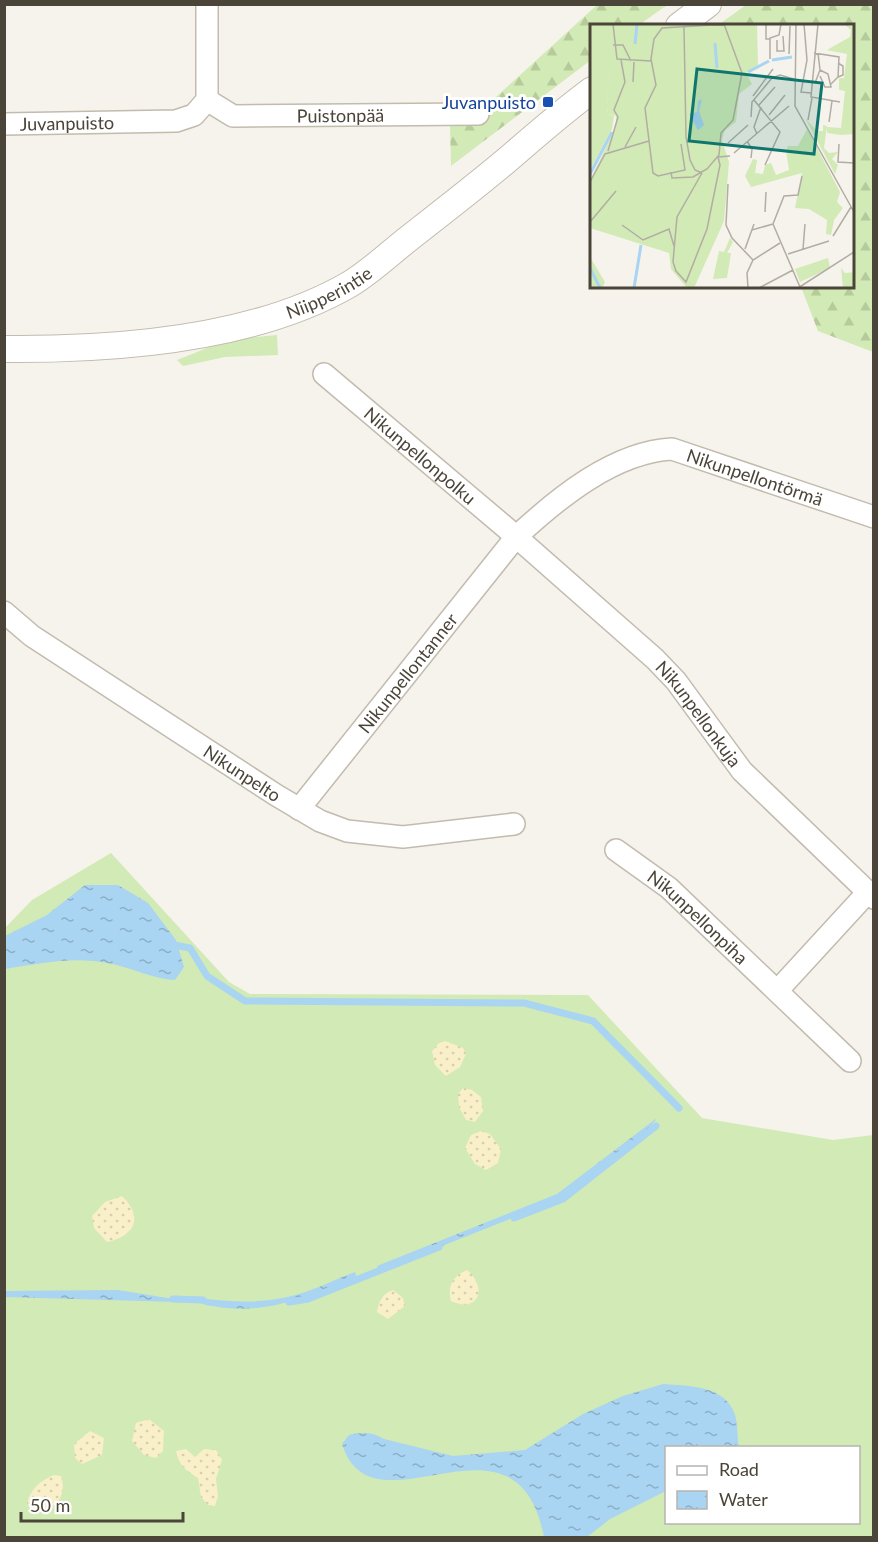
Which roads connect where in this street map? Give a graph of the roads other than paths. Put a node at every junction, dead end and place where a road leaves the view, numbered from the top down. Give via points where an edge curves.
1 (207, 4) edge
2 (708, 4) edge
3 (682, 24) edge
4 (590, 91) edge
5 (207, 100) junction
6 (478, 114) dead end
7 (4, 124) edge
8 (4, 349) edge
9 (324, 374) dead end
10 (873, 517) edge
11 (516, 537) junction
12 (4, 612) edge
13 (299, 809) junction
14 (514, 824) dead end
15 (616, 850) dead end
16 (871, 895) edge
17 (778, 990) junction
18 (850, 1061) dead end

1 - 5 street
2 - 3 street
4 - 8 street, Niipperintie via 351,283 325,296 263,319 160,340 61,349
5 - 6 street, Puistonpää via 233,116
5 - 7 street, Juvanpuisto via 194,115 176,121
9 - 11 street, Nikunpellonpolku
10 - 11 street, Nikunpellontörmä via 672,449 651,450 549,506
11 - 13 street, Nikunpellontanner
11 - 16 street, Nikunpellonkuja via 655,659 676,681 742,771
12 - 13 street, Nikunpelto via 32,636
13 - 14 street, Nikunpelto via 347,831 374,836 404,837
15 - 17 street, Nikunpellonpiha via 669,888
16 - 17 street
17 - 18 street, Nikunpellonpiha

